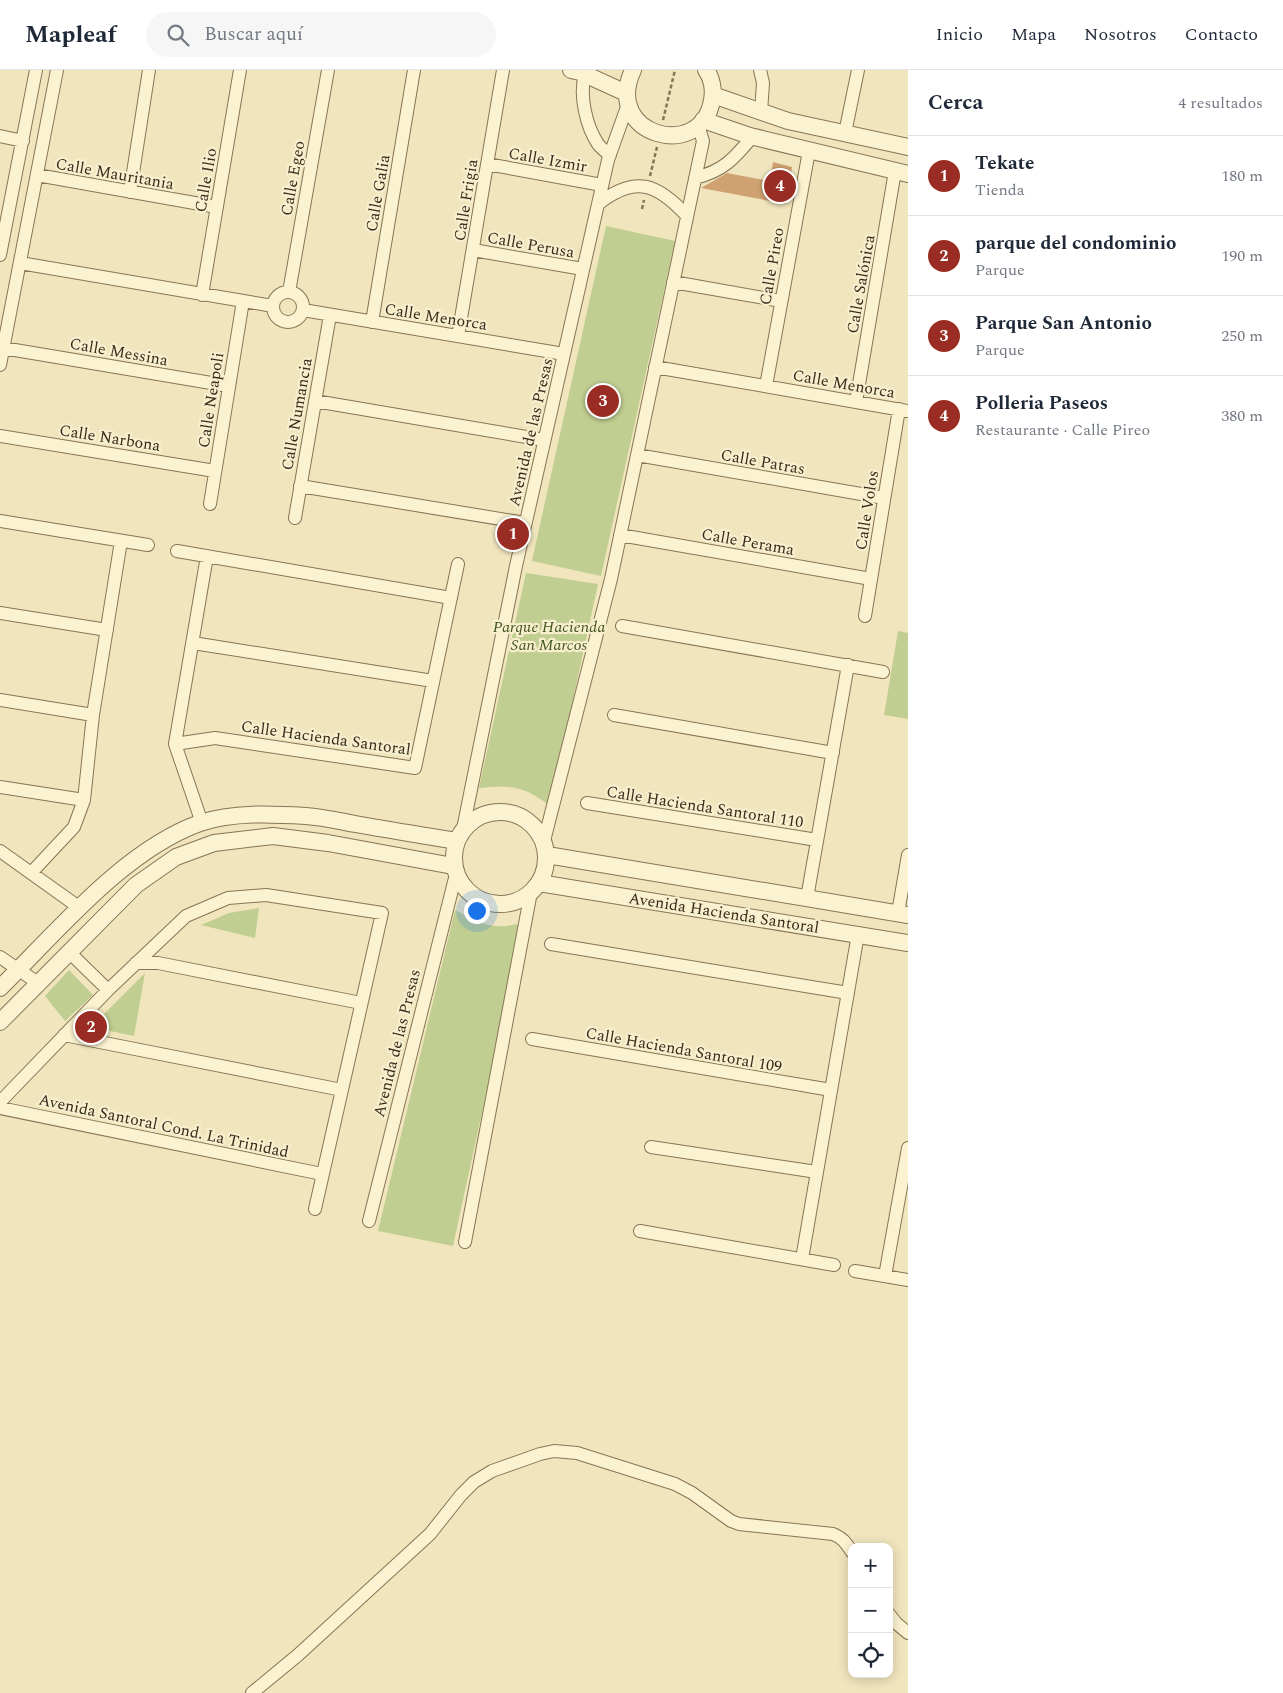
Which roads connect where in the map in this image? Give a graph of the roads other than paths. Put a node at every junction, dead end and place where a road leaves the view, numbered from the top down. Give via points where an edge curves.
1 (36, 70) edge
2 (57, 70) edge
3 (149, 70) edge
4 (240, 70) edge
5 (328, 70) edge
6 (414, 70) edge
7 (503, 70) edge
8 (633, 70) edge
9 (706, 70) edge
10 (717, 70) edge
11 (760, 70) edge
12 (858, 70) edge
13 (578, 72) edge
14 (713, 91) junction
15 (627, 98) junction
16 (761, 112) junction
17 (700, 123) junction
18 (845, 134) junction
19 (0, 136) edge
20 (752, 137) junction
21 (23, 141) junction
22 (908, 147) edge
23 (808, 151) junction
24 (610, 155) junction
25 (487, 164) junction
26 (902, 172) edge
27 (37, 176) junction
28 (695, 178) junction
29 (602, 185) junction
30 (130, 192) junction
31 (598, 204) junction
32 (217, 207) junction
33 (687, 216) junction
34 (3, 224) edge
35 (473, 250) junction
36 (0, 255) edge
37 (20, 263) junction
38 (583, 269) junction
39 (673, 282) junction
40 (289, 292) junction
41 (202, 294) junction
42 (243, 301) junction
43 (782, 301) junction
44 (273, 306) junction
45 (303, 310) junction
46 (330, 315) junction
47 (372, 322) junction
48 (458, 336) junction
49 (3, 348) junction
50 (564, 354) junction
51 (0, 365) edge
52 (655, 367) junction
53 (229, 386) junction
54 (766, 386) junction
55 (315, 401) junction
56 (856, 402) junction
57 (903, 410) edge
58 (0, 436) edge
59 (544, 440) junction
60 (637, 455) junction
61 (215, 472) junction
62 (300, 486) junction
63 (884, 498) junction
64 (210, 504) dead end
65 (295, 518) dead end
66 (0, 520) edge
67 (525, 523) junction
68 (620, 535) junction
69 (121, 541) junction
70 (148, 545) dead end
71 (177, 551) dead end
72 (207, 556) junction
73 (458, 564) dead end
74 (871, 579) junction
75 (451, 598) junction
76 (0, 613) edge
77 (865, 616) dead end
78 (622, 626) dead end
79 (107, 630) junction
80 (193, 643) junction
81 (848, 665) junction
82 (883, 672) dead end
83 (433, 682) junction
84 (0, 700) edge
85 (93, 714) junction
86 (614, 714) dead end
87 (175, 744) junction
88 (832, 753) junction
89 (0, 787) edge
90 (84, 800) junction
91 (587, 803) dead end
92 (202, 822) junction
93 (459, 835) junction
94 (817, 840) junction
95 (545, 848) junction
96 (0, 851) edge
97 (908, 855) edge
98 (454, 870) junction
99 (31, 873) junction
100 (703, 880) junction
101 (535, 888) junction
102 (807, 898) junction
103 (80, 908) junction
104 (699, 908) junction
105 (903, 914) edge
106 (858, 934) junction
107 (908, 943) edge
108 (552, 944) dead end
109 (69, 952) junction
110 (0, 957) edge
111 (136, 963) junction
112 (19, 970) junction
113 (38, 983) junction
114 (0, 988) edge
115 (108, 990) junction
116 (848, 993) junction
117 (361, 1003) junction
118 (0, 1022) edge
119 (64, 1035) junction
120 (532, 1039) dead end
121 (342, 1090) junction
122 (831, 1090) junction
123 (0, 1102) edge
124 (0, 1108) edge
125 (652, 1147) dead end
126 (908, 1148) edge
127 (817, 1172) junction
128 (322, 1174) junction
129 (904, 1191) edge
130 (316, 1208) dead end
131 (369, 1221) dead end
132 (640, 1231) dead end
133 (465, 1242) dead end
134 (802, 1259) junction
135 (834, 1265) dead end
136 (855, 1271) dead end
137 (885, 1276) junction
138 (908, 1280) edge
139 (848, 1546) edge
140 (893, 1619) edge
141 (908, 1633) edge
142 (252, 1693) edge

1 - 21 street
2 - 27 street
3 - 30 street
4 - 32 street, Calle Ilio
5 - 40 street, Calle Egeo
6 - 47 street, Calle Galia
7 - 25 street, Calle Frigia
8 - 15 street via 628,80
9 - 14 street
10 - 14 street
11 - 16 street via 763,83
12 - 18 street
13 - 15 street
13 - 24 street via 585,115 598,144
14 - 16 street
14 - 17 street via 708,112
15 - 17 street via 631,113 643,127 660,135 680,135
15 - 24 street, Avenida de las Presas
16 - 18 street
17 - 20 street
17 - 28 street via 703,141
18 - 22 street
19 - 21 street
20 - 23 street
20 - 28 street via 734,159 711,174
21 - 34 street
23 - 26 street
23 - 43 street, Calle Pireo
24 - 29 street, Avenida de las Presas
25 - 29 street, Calle Izmir
25 - 35 street, Calle Frigia
26 - 56 street, Calle Salónica
27 - 30 street, Calle Mauritania
27 - 37 street
28 - 33 street
29 - 31 street, Avenida de las Presas
30 - 32 street, Calle Mauritania
31 - 33 street via 613,193 630,187 648,186 673,202
31 - 38 street, Avenida de las Presas
32 - 41 street, Calle Ilio
33 - 39 street
34 - 36 street
35 - 38 street, Calle Perusa
35 - 48 street, Calle Frigia
37 - 41 street
37 - 49 street
38 - 50 street, Avenida de las Presas
39 - 43 street
39 - 52 street
40 - 44 street via 276,298
40 - 45 street via 300,298
41 - 42 street
42 - 44 street
42 - 53 street, Calle Neapoli
43 - 54 street, Calle Pireo
44 - 45 street via 279,320 288,322 298,319
45 - 46 street, Calle Menorca
46 - 47 street, Calle Menorca
46 - 55 street, Calle Numancia
47 - 48 street, Calle Menorca
48 - 50 street, Calle Menorca
49 - 51 street
49 - 53 street, Calle Messina
50 - 59 street, Avenida de las Presas
52 - 54 street, Calle Menorca
52 - 60 street
53 - 61 street, Calle Neapoli
54 - 56 street, Calle Menorca
55 - 59 street
55 - 62 street, Calle Numancia
56 - 57 street, Calle Menorca
57 - 63 street, Calle Volos
58 - 61 street, Calle Narbona
59 - 67 street, Avenida de las Presas
60 - 63 street, Calle Patras
60 - 68 street
61 - 64 street, Calle Neapoli
62 - 65 street, Calle Numancia
62 - 67 street
63 - 74 street, Calle Volos
66 - 69 street
67 - 93 street, Avenida de las Presas
68 - 74 street, Calle Perama
68 - 95 street
69 - 70 street
69 - 79 street
71 - 72 street
72 - 75 street
72 - 80 street
73 - 75 street, Calle Hacienda Santoral
74 - 77 street, Calle Volos
75 - 83 street, Calle Hacienda Santoral
76 - 79 street
78 - 81 street
79 - 85 street
80 - 83 street
80 - 87 street
81 - 82 street
81 - 88 street, Calle Hacienda Santoral 110
83 - 87 street, Calle Hacienda Santoral via 415,768 216,738
84 - 85 street
85 - 90 street
86 - 88 street
87 - 92 street
88 - 94 street, Calle Hacienda Santoral 110
89 - 90 street
90 - 99 street via 74,827
91 - 94 street, Calle Hacienda Santoral 110
92 - 93 street via 268,815 308,816
92 - 103 street via 178,832 137,857
93 - 95 street via 475,818 491,812 507,812 522,817 535,827
93 - 98 street via 453,853
94 - 102 street, Calle Hacienda Santoral 110
95 - 100 street, Avenida Hacienda Santoral
95 - 101 street via 546,865
96 - 99 street
97 - 105 street
98 - 101 street via 465,889 480,900 498,904 516,902
98 - 109 street via 328,843 273,836 214,842 176,857 136,886
98 - 131 street, Avenida de las Presas
99 - 103 street
100 - 102 street, Avenida Hacienda Santoral
100 - 104 street
101 - 104 street, Avenida Hacienda Santoral
101 - 133 street
102 - 105 street, Avenida Hacienda Santoral
103 - 112 street
104 - 106 street, Avenida Hacienda Santoral
106 - 107 street, Avenida Hacienda Santoral
106 - 116 street
108 - 116 street
109 - 113 street
109 - 115 street
110 - 112 street
111 - 115 street, Avenida Santoral Cond. La Trinidad
111 - 117 street via 158,963
111 - 117 street, Avenida Santoral Cond. La Trinidad via 186,916 228,898 266,895 382,913
112 - 113 street
112 - 114 street
113 - 118 street
115 - 119 street, Avenida Santoral Cond. La Trinidad
116 - 122 street
117 - 121 street, Avenida Santoral Cond. La Trinidad
119 - 121 street
119 - 123 street, Avenida Santoral Cond. La Trinidad
120 - 122 street, Calle Hacienda Santoral 109
121 - 128 street, Avenida Santoral Cond. La Trinidad
122 - 127 street
124 - 128 street, Avenida Santoral Cond. La Trinidad
125 - 127 street
126 - 129 street
127 - 134 street
128 - 130 street, Avenida Santoral Cond. La Trinidad
129 - 137 street
132 - 134 street
134 - 135 street
136 - 137 street
137 - 138 street
139 - 142 street via 832,1534 731,1521 676,1484 577,1453 554,1451 540,1454 492,1471 474,1482 430,1534
140 - 141 street

